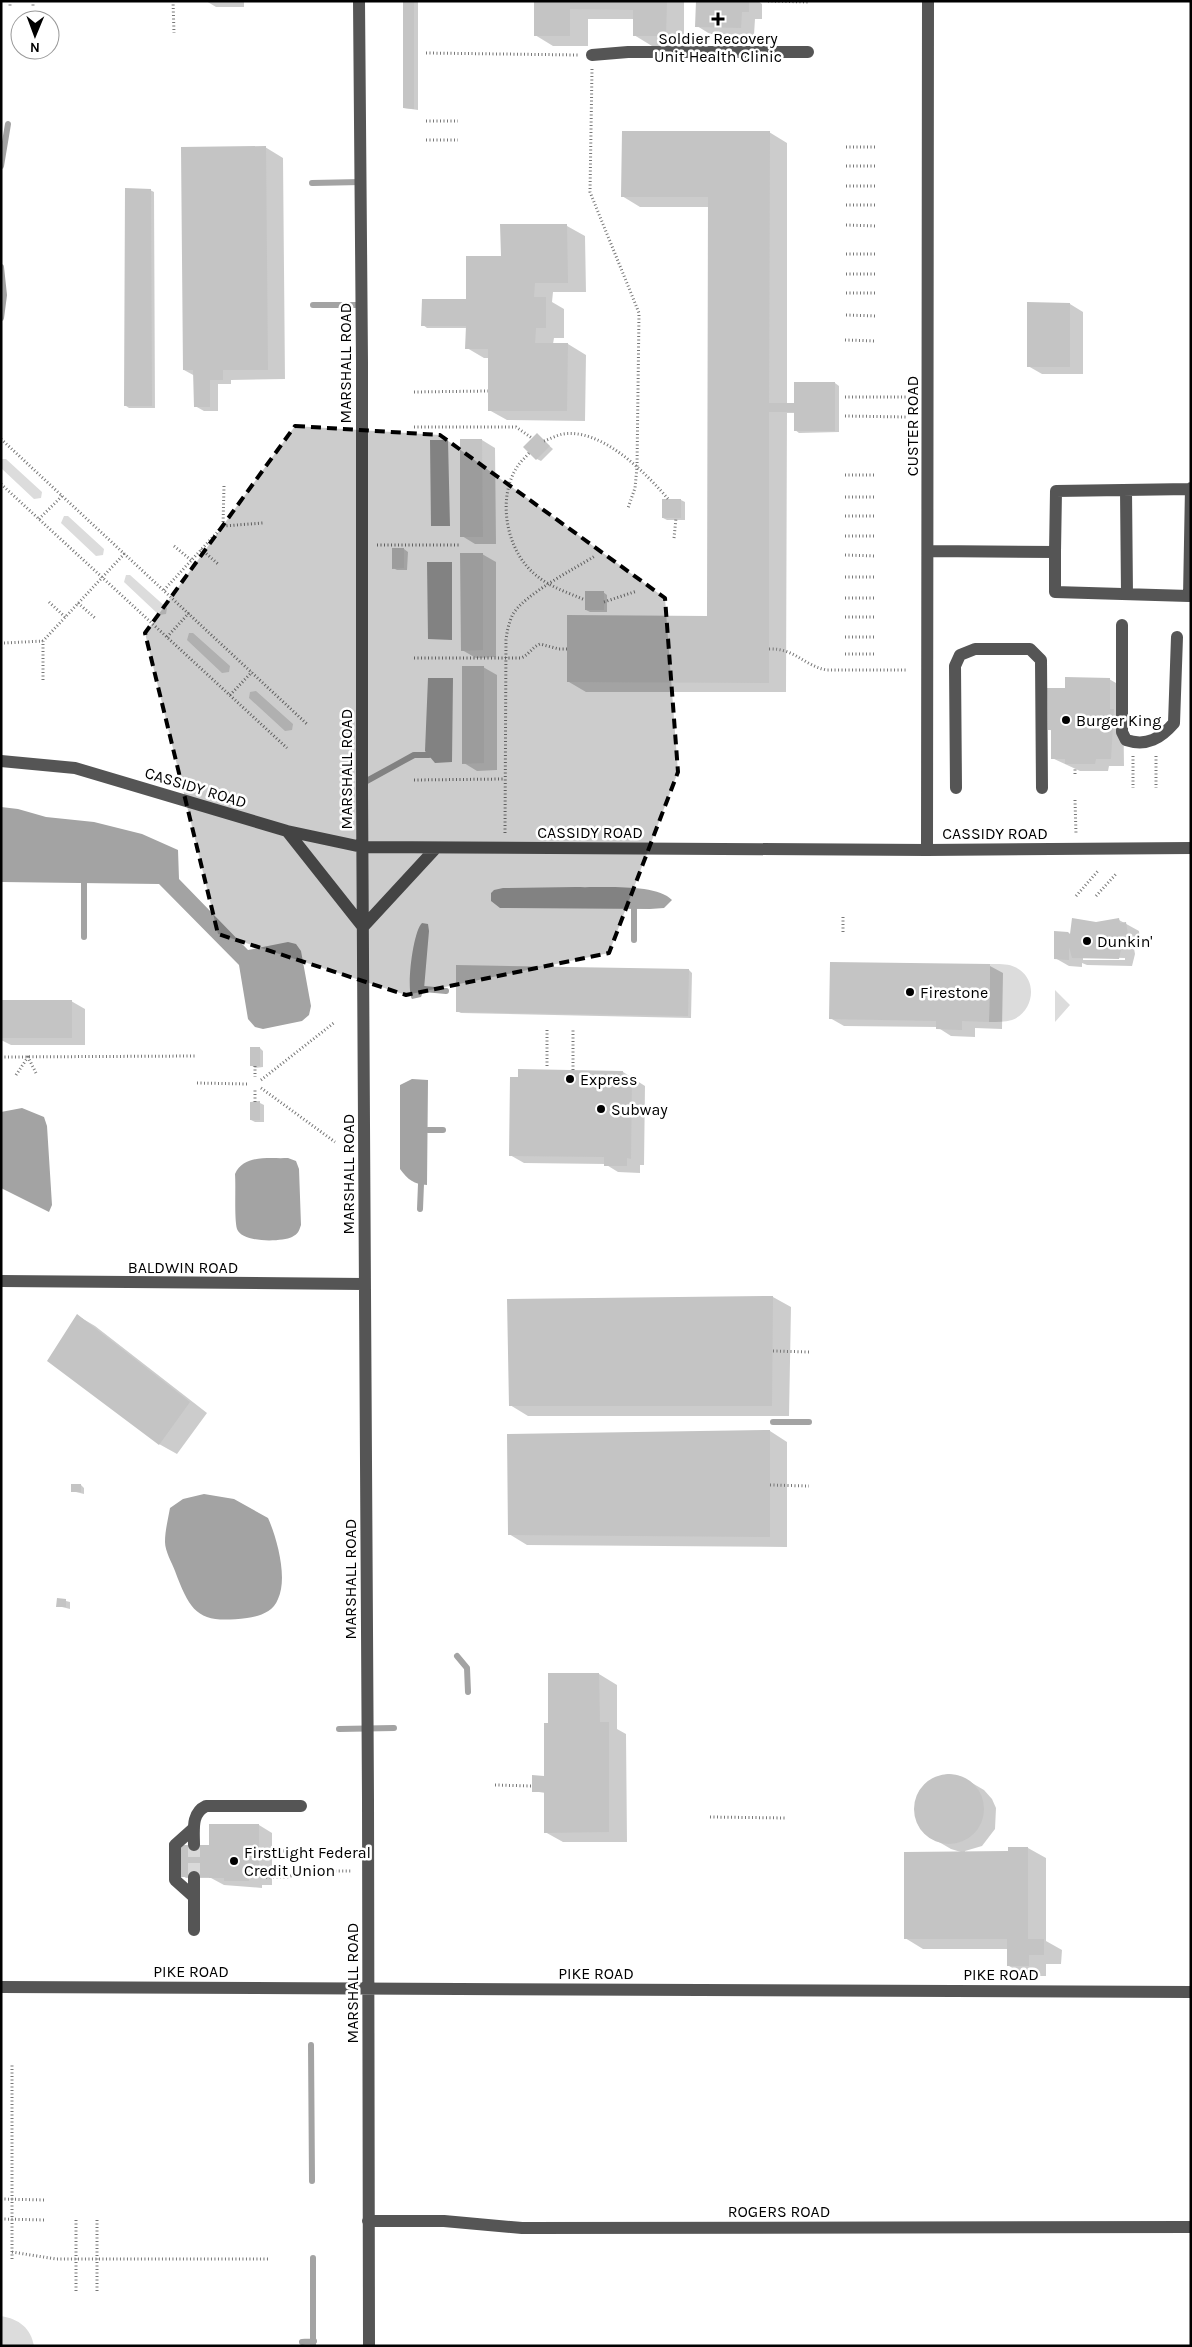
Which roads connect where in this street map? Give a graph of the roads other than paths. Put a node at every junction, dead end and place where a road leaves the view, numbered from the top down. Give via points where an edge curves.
1 (359, 1) edge
2 (928, 1) edge
3 (808, 52) dead end
4 (592, 55) road end
5 (1190, 488) edge
6 (1126, 490) junction
7 (1190, 524) edge
8 (928, 551) junction
9 (1055, 552) junction
10 (1127, 594) junction
11 (1190, 596) edge
12 (1122, 625) dead end
13 (1177, 637) dead end
14 (1, 761) edge
15 (956, 788) dead end
16 (1042, 788) dead end
17 (287, 831) junction
18 (362, 847) junction
19 (436, 848) junction
20 (1191, 848) edge
21 (927, 850) junction
22 (362, 927) junction
23 (1, 1281) edge
24 (364, 1284) junction
25 (300, 1806) dead end
26 (194, 1828) junction
27 (194, 1845) tunnel mouth
28 (194, 1877) tunnel mouth
29 (194, 1896) junction
30 (194, 1930) dead end
31 (1, 1987) edge
32 (368, 1988) junction
33 (1191, 1992) edge
34 (368, 2221) junction
35 (1191, 2227) edge
36 (369, 2346) edge

1 - 18 street, MARSHALL ROAD
2 - 8 street, CUSTER ROAD
3 - 4 street
5 - 6 street
5 - 7 street
6 - 9 street via 1056,491
6 - 10 street
7 - 11 street
8 - 9 street
8 - 21 street, CUSTER ROAD
9 - 10 street via 1055,592
10 - 11 street
12 - 13 street via 1122,732 1126,740 1132,742 1157,740 1174,723
14 - 17 street, CASSIDY ROAD via 75,768
15 - 16 street via 954,666 960,655 975,649 1030,649 1041,660
17 - 18 street, CASSIDY ROAD
17 - 22 street
18 - 19 street, CASSIDY ROAD
18 - 22 street, MARSHALL ROAD
19 - 21 street, CASSIDY ROAD
19 - 22 street
20 - 21 street, CASSIDY ROAD
22 - 24 street, MARSHALL ROAD
23 - 24 street, BALDWIN ROAD
24 - 32 street, MARSHALL ROAD
25 - 26 street via 206,1806 195,1815
26 - 27 street
26 - 29 street via 175,1845 175,1880
28 - 29 street
29 - 30 street
31 - 32 street, PIKE ROAD
32 - 33 street, PIKE ROAD
32 - 34 street, MARSHALL ROAD
34 - 35 street, ROGERS ROAD via 444,2221 522,2228
34 - 36 street, MARSHALL ROAD

